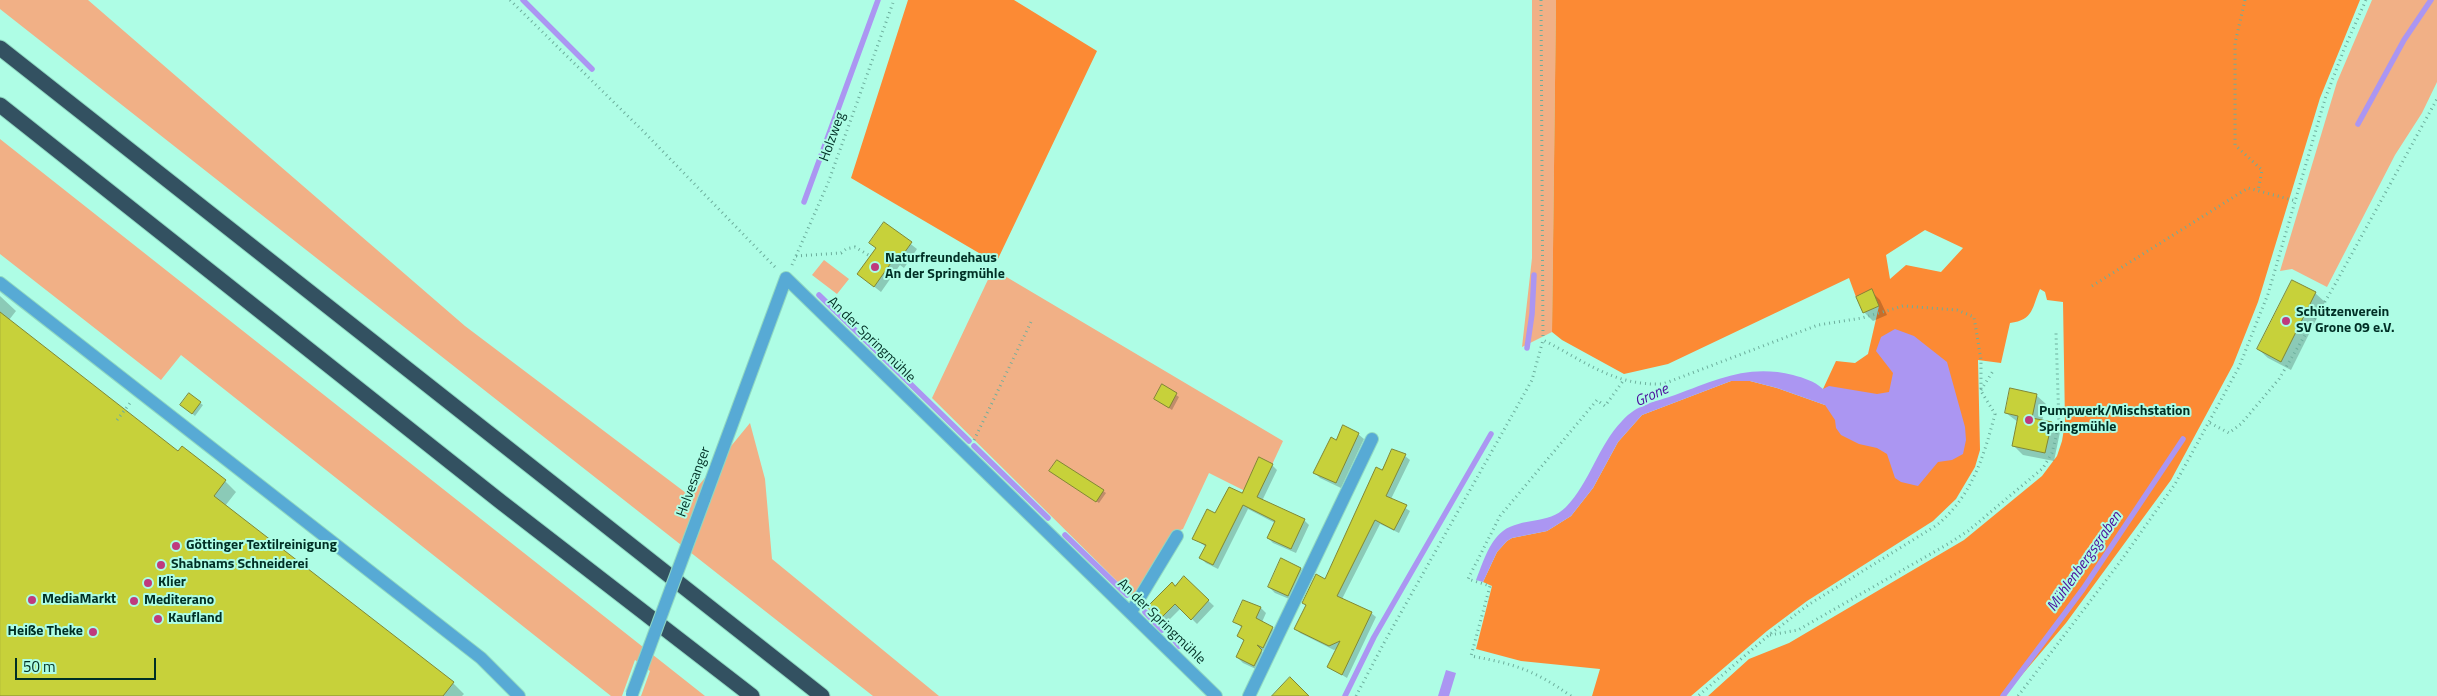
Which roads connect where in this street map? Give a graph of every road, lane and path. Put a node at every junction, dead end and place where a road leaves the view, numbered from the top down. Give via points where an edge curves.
1 (510, 0) edge
2 (894, 0) edge
3 (1542, 0) edge
4 (2245, 0) edge
5 (2366, 0) edge
6 (0, 48) edge
7 (2437, 99) edge
8 (0, 105) edge
9 (2258, 191) junction
10 (2296, 201) junction
11 (796, 256) junction
12 (870, 256) dead end
13 (786, 278) junction
14 (0, 282) edge
15 (2092, 286) dead end
16 (1032, 322) dead end
17 (2056, 333) dead end
18 (1543, 340) junction
19 (1993, 371) dead end
20 (1623, 381) junction
21 (1981, 390) junction
22 (140, 391) junction
23 (117, 420) dead end
24 (2210, 423) junction
25 (1372, 439) dead end
26 (967, 454) junction
27 (1177, 536) dead end
28 (1131, 612) junction
29 (1769, 635) junction
30 (632, 695) edge
31 (519, 696) edge
32 (752, 696) edge
33 (822, 696) edge
34 (1216, 696) edge
35 (1249, 696) edge
36 (1356, 696) edge
37 (1571, 696) edge
38 (1698, 696) edge
39 (2018, 696) edge

1 - 13 path
2 - 11 path, Holzweg via 828,183
3 - 18 path
4 - 9 path via 2235,43 2235,145 2262,170
5 - 10 path via 2325,99
6 - 33 highway
7 - 24 path via 2333,288 2279,378 2241,424 2229,432
8 - 32 highway via 501,502
9 - 10 path
9 - 15 path via 2248,188
10 - 24 path via 2264,303 2239,367
11 - 12 path via 840,253 855,247
11 - 13 path, Holzweg
13 - 26 street, An der Springmühle
13 - 30 street, Helvesanger, bridge
14 - 22 street
16 - 26 path
17 - 29 path via 2059,425 2052,453 2044,468 1948,544 1798,630
18 - 20 path
18 - 36 path via 1532,380
19 - 21 path
20 - 21 path via 1641,385 1662,384 1818,325 1862,318 1903,306 1958,310 1974,318 1982,360
20 - 37 path via 1605,406 1597,400 1500,516 1468,579 1490,586 1471,656 1523,667
21 - 29 path via 1995,414 1984,455 1966,494 1949,515 1808,605
22 - 23 path
22 - 31 street via 481,658
24 - 39 path via 2174,484 2120,562
25 - 35 street
26 - 28 street, An der Springmühle
27 - 28 street
28 - 34 street, An der Springmühle
29 - 38 path

